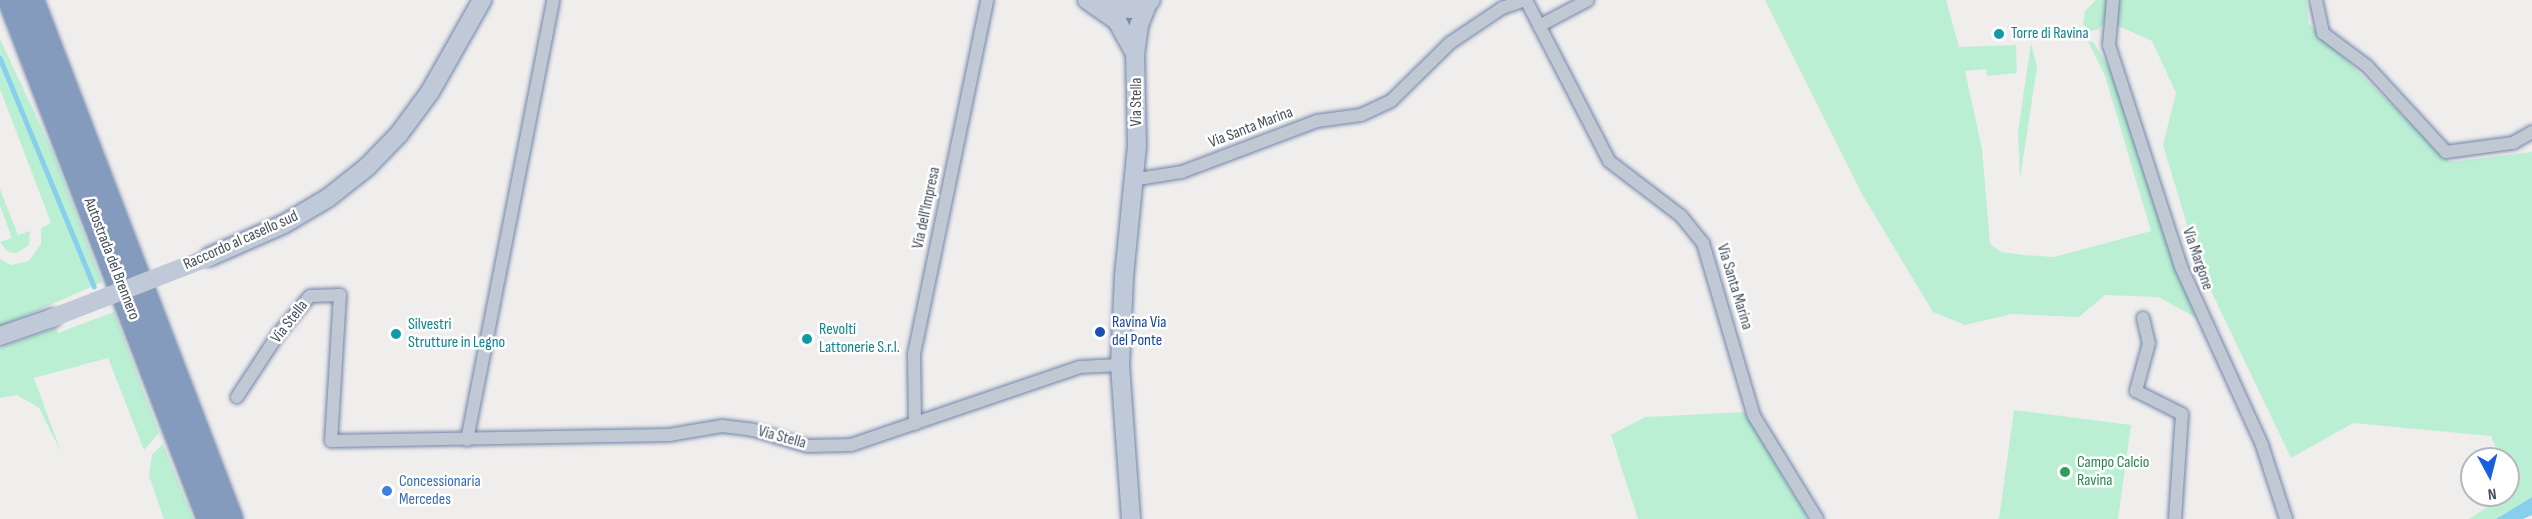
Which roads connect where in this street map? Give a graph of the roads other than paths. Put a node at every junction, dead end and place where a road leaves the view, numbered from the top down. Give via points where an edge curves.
1 (11, 0) edge
2 (31, 0) edge
3 (482, 0) edge
4 (553, 0) edge
5 (987, 0) edge
6 (1525, 0) edge
7 (1588, 0) edge
8 (2112, 0) edge
9 (2316, 0) edge
10 (1150, 1) edge
11 (1090, 2) edge
12 (1539, 26) junction
13 (1135, 54) junction
14 (2532, 132) edge
15 (1132, 180) junction
16 (2143, 318) dead end
17 (5, 335) edge
18 (1120, 365) junction
19 (237, 397) dead end
20 (915, 424) junction
21 (467, 440) junction
22 (210, 519) edge
23 (230, 519) edge
24 (1131, 519) edge
25 (1817, 519) edge
26 (2175, 519) edge
27 (2286, 519) edge

1 - 22 highway, Autostrada del Brennero
2 - 23 highway, Autostrada del Brennero
3 - 17 main road, Raccordo al casello sud, bridge via 430,92 399,134 367,167 284,224
4 - 21 street
5 - 20 street, Via dell'Impresa via 914,354
6 - 12 street, Via Santa Marina
6 - 15 street, Via Santa Marina via 1502,8 1450,43 1391,101 1361,115 1317,121 1182,172
7 - 12 street
8 - 27 street, Via Margone via 2109,45 2181,267 2262,445
9 - 14 street via 2323,33 2367,66 2446,152 2513,143
10 - 11 main road, Via Stella via 1117,11
10 - 13 main road, Via Stella via 1139,25
11 - 13 main road, Via Stella via 1117,21
12 - 25 street, Via Santa Marina via 1609,161 1681,216 1703,243 1754,416
13 - 15 main road, Via Stella via 1138,108
15 - 18 main road, Via Stella
16 - 26 street via 2149,343 2136,391 2182,414
18 - 20 street, Via Stella via 1080,367
18 - 24 main road, Via Stella
19 - 21 street, Via Stella via 279,333 310,296 340,295 331,441
20 - 21 street, Via Stella via 851,445 808,446 753,430 722,426 669,435

